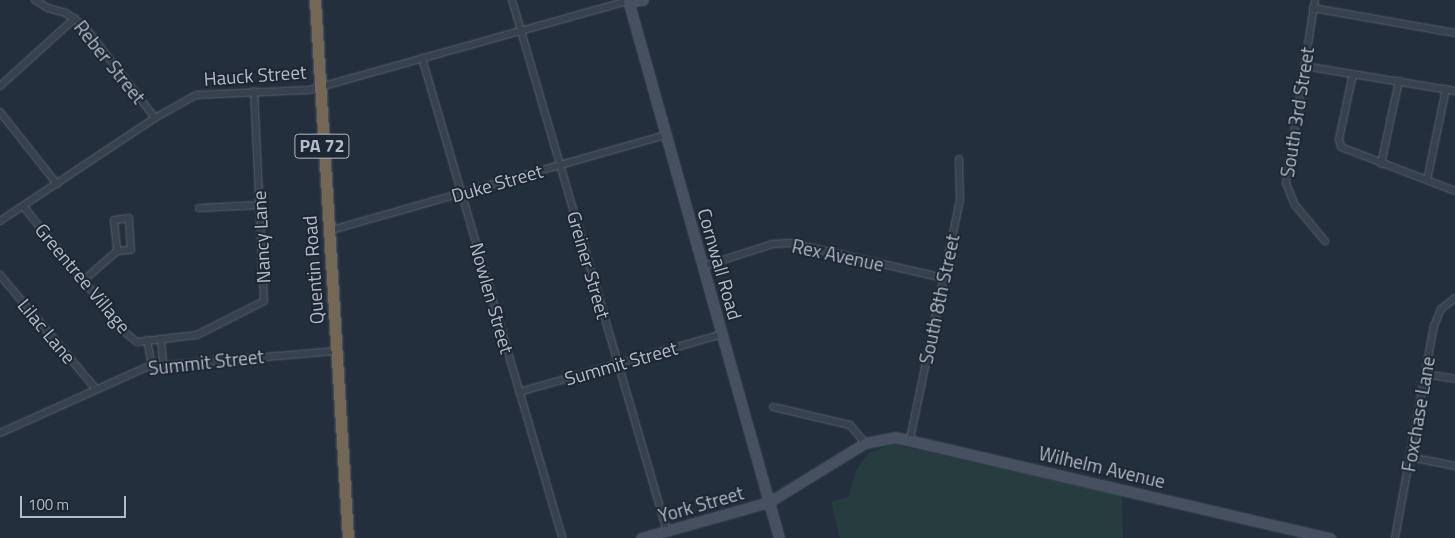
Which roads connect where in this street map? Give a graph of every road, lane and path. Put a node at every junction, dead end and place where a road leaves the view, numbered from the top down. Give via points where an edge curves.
1 (34, 0) edge
2 (315, 0) edge
3 (512, 0) edge
4 (628, 0) edge
5 (643, 0) edge
6 (1315, 0) edge
7 (1313, 8) junction
8 (75, 18) junction
9 (521, 31) junction
10 (1455, 33) edge
11 (422, 58) junction
12 (1304, 66) junction
13 (1353, 74) junction
14 (1399, 81) junction
15 (0, 86) edge
16 (318, 87) junction
17 (1446, 89) junction
18 (254, 91) junction
19 (1455, 91) edge
20 (0, 112) edge
21 (154, 118) junction
22 (666, 135) junction
23 (960, 159) dead end
24 (1381, 164) junction
25 (560, 165) junction
26 (1427, 180) junction
27 (57, 184) junction
28 (1455, 190) edge
29 (461, 193) junction
30 (260, 205) junction
31 (24, 206) junction
32 (199, 208) dead end
33 (0, 221) edge
34 (328, 231) junction
35 (1326, 241) dead end
36 (117, 251) junction
37 (704, 266) junction
38 (0, 275) edge
39 (944, 278) junction
40 (84, 280) junction
41 (1455, 298) edge
42 (723, 334) junction
43 (161, 339) junction
44 (147, 340) junction
45 (336, 351) junction
46 (163, 363) junction
47 (618, 364) junction
48 (152, 366) junction
49 (1425, 374) junction
50 (1455, 380) edge
51 (95, 388) junction
52 (519, 392) junction
53 (773, 407) dead end
54 (0, 433) edge
55 (910, 439) junction
56 (865, 443) junction
57 (1410, 457) junction
58 (1455, 466) edge
59 (769, 502) junction
60 (666, 531) junction
61 (348, 538) edge
62 (562, 538) edge
63 (641, 538) edge
64 (779, 538) edge
65 (1330, 538) edge
66 (1395, 538) edge

1 - 8 street, Reber Street
2 - 16 highway, Quentin Road / PA 72
3 - 9 street, Greiner Street
4 - 5 street, Hauck Street
4 - 9 street, Hauck Street
4 - 22 street, Cornwall Road
6 - 7 street, South 3rd Street
7 - 10 street
7 - 12 street, South 3rd Street
8 - 15 street
8 - 21 street, Reber Street
9 - 11 street, Hauck Street
9 - 25 street, Greiner Street
11 - 16 street, Hauck Street
11 - 29 street, Nowlen Street
12 - 13 street
12 - 35 street, South 3rd Street via 1286,184 1290,198
13 - 14 street
13 - 24 street via 1339,139 1341,147
14 - 17 street
14 - 24 street
16 - 18 street, Hauck Street
16 - 34 highway, Quentin Road / PA 72
17 - 19 street
17 - 26 street
18 - 21 street, Hauck Street via 196,95
18 - 30 street, Nancy Lane
20 - 27 street
21 - 27 street, Hauck Street
22 - 25 street, Duke Street
22 - 37 street, Cornwall Road
23 - 39 street, South 8th Street via 960,200
24 - 26 street
25 - 29 street, Duke Street
25 - 47 street, Greiner Street
26 - 28 street
27 - 31 street, Hauck Street
29 - 34 street, Duke Street
29 - 52 street, Nowlen Street
30 - 32 street
30 - 43 street, Nancy Lane via 264,301 197,335
31 - 33 street, Hauck Street
31 - 40 street, Greentree Village
34 - 45 highway, Quentin Road / PA 72
36 - 36 street via 131,250 129,218 114,220
36 - 40 street
37 - 39 street, Rex Avenue via 773,244 790,243
37 - 42 street, Cornwall Road
38 - 51 street, Lilac Lane
39 - 55 street, South 8th Street
40 - 44 street, Greentree Village via 127,334 137,342
41 - 49 street, Foxchase Lane via 1441,309 1437,318
42 - 47 street, Summit Street
42 - 59 street, Cornwall Road
43 - 44 street, Greentree Village
43 - 46 street
44 - 48 street, Greentree Village
45 - 46 street, Summit Street
45 - 61 highway, Quentin Road / PA 72
46 - 48 street, Summit Street
47 - 52 street, Summit Street
47 - 60 street, Greiner Street
48 - 51 street, Summit Street
49 - 50 street
49 - 57 street, Foxchase Lane
51 - 54 street, Summit Street
52 - 62 street, Nowlen Street
53 - 56 street via 850,425
55 - 56 street, Wilhelm Avenue via 888,437
55 - 65 street, Wilhelm Avenue
56 - 59 street, Wilhelm Avenue
57 - 58 street
57 - 66 street, Foxchase Lane
59 - 60 street, York Street
59 - 64 street, Cornwall Road
60 - 63 street, York Street

